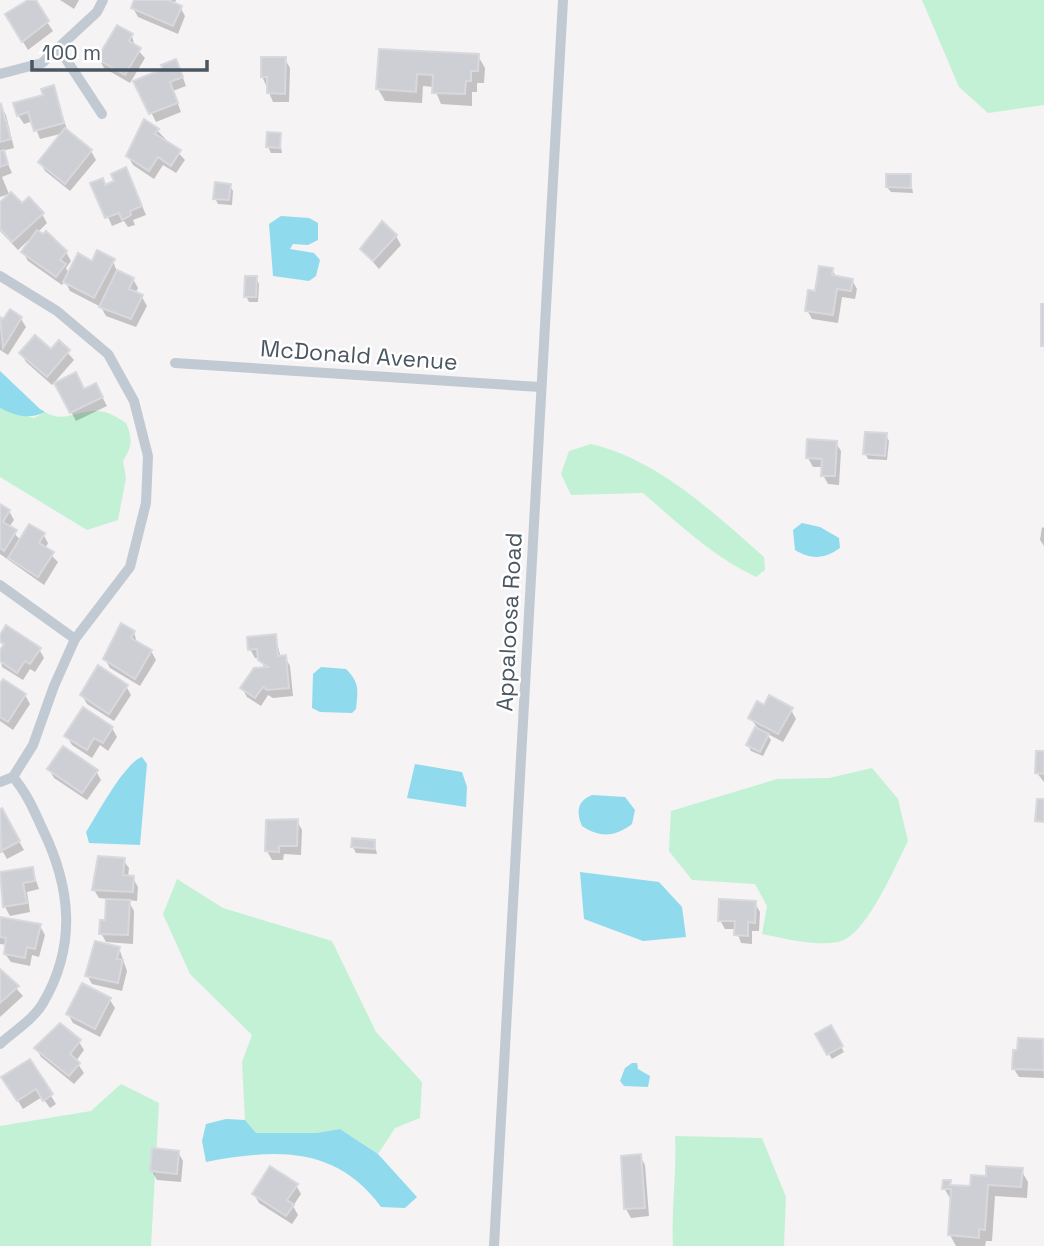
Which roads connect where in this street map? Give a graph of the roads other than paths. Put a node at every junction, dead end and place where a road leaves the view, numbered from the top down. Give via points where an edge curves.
1 (103, 0) edge
2 (563, 0) edge
3 (60, 50) junction
4 (0, 74) edge
5 (102, 114) dead end
6 (0, 276) edge
7 (175, 363) dead end
8 (540, 387) junction
9 (0, 585) edge
10 (75, 639) junction
11 (13, 777) junction
12 (0, 782) edge
13 (0, 1044) edge
14 (494, 1246) edge

1 - 3 street
2 - 8 street, Appaloosa Road
3 - 4 street via 42,63
3 - 5 street
6 - 10 street via 57,312 108,354 134,401 148,456 146,503 130,567
7 - 8 street, McDonald Avenue
8 - 14 street, Appaloosa Road
9 - 10 street
10 - 11 street via 33,745
11 - 12 street
11 - 13 street via 46,835 64,880 67,940 61,966 42,1006

